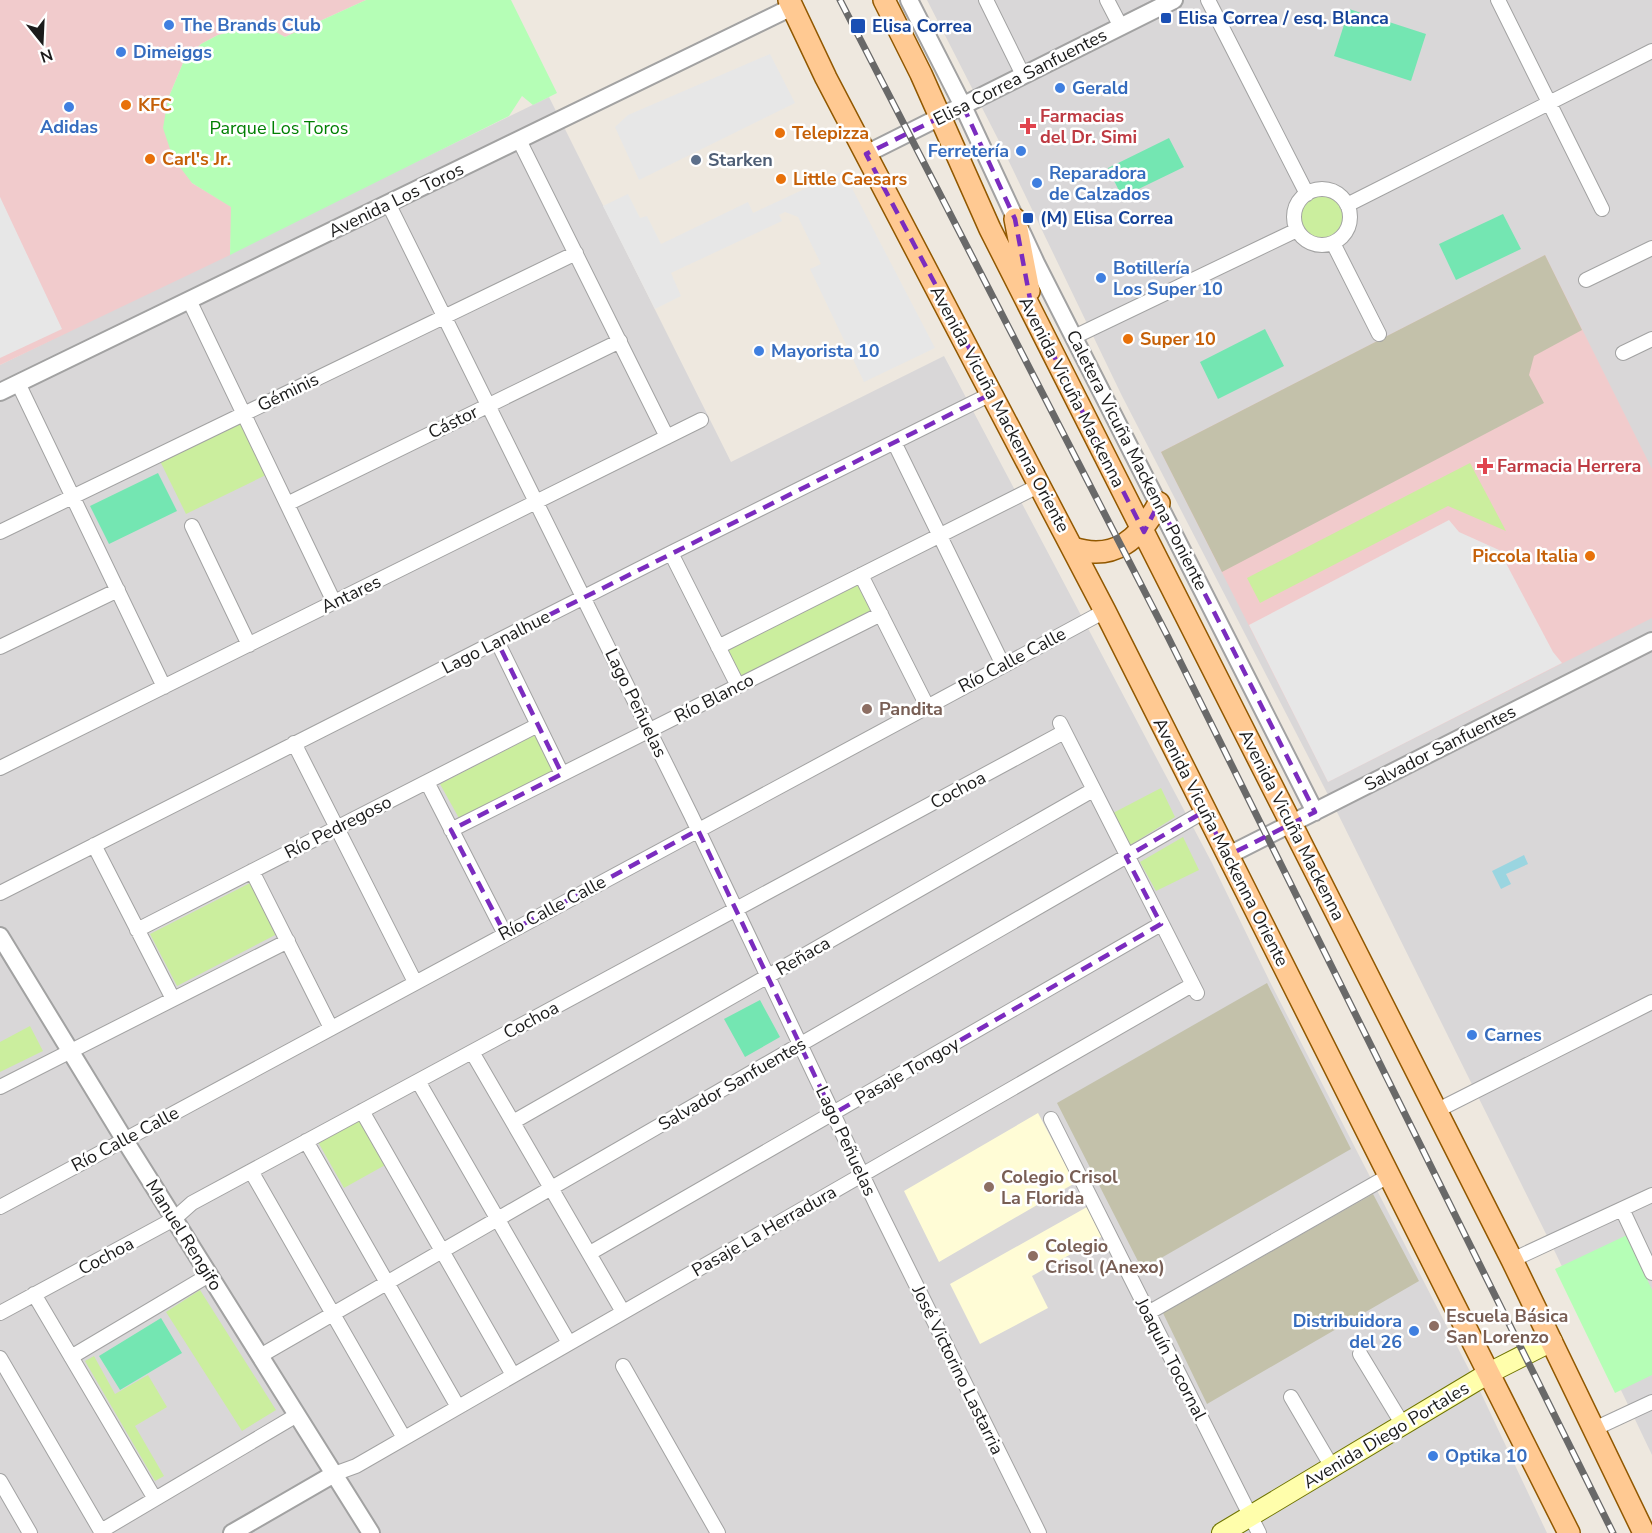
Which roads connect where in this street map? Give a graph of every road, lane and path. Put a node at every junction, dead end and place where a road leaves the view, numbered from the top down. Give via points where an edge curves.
1 (884, 0) edge
2 (909, 0) edge
3 (986, 0) edge
4 (1107, 0) edge
5 (1174, 0) edge
6 (1208, 0) edge
7 (1497, 0) edge
8 (790, 4) edge
9 (1121, 27) junction
10 (1652, 51) edge
11 (1023, 75) junction
12 (1550, 103) junction
13 (963, 106) junction
14 (940, 117) junction
15 (519, 140) junction
16 (866, 154) junction
17 (1307, 194) junction
18 (388, 203) junction
19 (1347, 205) junction
20 (1602, 209) dead end
21 (1016, 219) junction
22 (1297, 231) junction
23 (1333, 243) junction
24 (1652, 248) edge
25 (576, 253) junction
26 (1586, 280) dead end
27 (189, 300) junction
28 (1033, 315) junction
29 (445, 316) junction
30 (1379, 334) dead end
31 (1074, 337) junction
32 (1652, 339) edge
33 (620, 341) junction
34 (1623, 353) dead end
35 (18, 383) junction
36 (0, 392) edge
37 (993, 393) junction
38 (489, 405) junction
39 (244, 414) junction
40 (701, 420) dead end
41 (667, 437) junction
42 (894, 442) junction
43 (1040, 485) junction
44 (73, 496) junction
45 (537, 502) junction
46 (1159, 503) junction
47 (287, 504) junction
48 (192, 526) dead end
49 (1143, 530) junction
50 (0, 532) edge
51 (940, 535) junction
52 (1073, 548) junction
53 (670, 553) junction
54 (861, 575) junction
55 (118, 590) junction
56 (584, 597) junction
57 (334, 602) junction
58 (1105, 611) junction
59 (881, 614) junction
60 (497, 641) junction
61 (1651, 644) edge
62 (249, 645) junction
63 (0, 647) edge
64 (718, 647) junction
65 (1003, 665) junction
66 (738, 686) junction
67 (164, 687) junction
68 (927, 706) junction
69 (538, 725) junction
70 (649, 730) junction
71 (294, 743) junction
72 (0, 768) edge
73 (562, 774) junction
74 (427, 782) junction
75 (1093, 790) junction
76 (1205, 812) junction
77 (1315, 812) junction
78 (1292, 824) junction
79 (337, 828) junction
80 (452, 830) junction
81 (698, 830) junction
82 (94, 845) junction
83 (1227, 856) junction
84 (1126, 857) junction
85 (252, 871) junction
86 (0, 893) edge
87 (736, 909) junction
88 (1161, 924) junction
89 (137, 930) junction
90 (505, 934) junction
91 (0, 936) edge
92 (288, 941) junction
93 (767, 976) junction
94 (415, 982) junction
95 (173, 999) junction
96 (1652, 1002) edge
97 (332, 1028) junction
98 (800, 1045) junction
99 (70, 1051) junction
100 (472, 1052) junction
101 (418, 1081) junction
102 (0, 1087) edge
103 (362, 1111) junction
104 (1436, 1111) junction
105 (833, 1114) junction
106 (1051, 1119) dead end
107 (513, 1122) junction
108 (124, 1139) junction
109 (306, 1141) junction
110 (251, 1171) junction
111 (861, 1175) junction
112 (1390, 1175) junction
113 (551, 1188) junction
114 (1652, 1195) edge
115 (1, 1205) edge
116 (877, 1206) joint
117 (1622, 1209) junction
118 (174, 1219) junction
119 (498, 1219) junction
120 (442, 1251) junction
121 (590, 1253) junction
122 (1512, 1260) junction
123 (1652, 1273) edge
124 (209, 1275) junction
125 (387, 1283) junction
126 (34, 1294) junction
127 (623, 1312) junction
128 (0, 1313) edge
129 (1148, 1313) junction
130 (333, 1314) junction
131 (1552, 1341) junction
132 (569, 1343) junction
133 (1360, 1354) dead end
134 (260, 1356) junction
135 (71, 1357) junction
136 (0, 1358) edge
137 (623, 1366) dead end
138 (1489, 1373) junction
139 (513, 1375) junction
140 (1291, 1397) dead end
141 (1652, 1402) edge
142 (458, 1407) junction
143 (297, 1415) junction
144 (1403, 1425) junction
145 (1594, 1429) junction
146 (404, 1438) junction
147 (1332, 1467) junction
148 (334, 1474) junction
149 (0, 1481) edge
150 (155, 1499) junction
151 (1645, 1524) edge
152 (1255, 1525) edge
153 (102, 1532) edge
154 (30, 1533) edge
155 (232, 1533) edge
156 (371, 1533) edge
157 (718, 1533) edge
158 (1039, 1533) edge
159 (1222, 1533) edge
160 (1569, 1533) edge

1 - 14 main road, Avenida Vicuña Mackenna
2 - 13 street, Caletera Vicuña Mackenna Poniente
3 - 11 street
4 - 9 street
5 - 9 street, Elisa Correa Sanfuentes
6 - 17 street
7 - 12 street
8 - 15 street, Avenida Los Toros
8 - 16 main road, Avenida Vicuña Mackenna Oriente
9 - 11 street, Elisa Correa Sanfuentes
10 - 12 street
11 - 13 street, Elisa Correa Sanfuentes
12 - 19 street
12 - 20 street
13 - 14 street, Elisa Correa Sanfuentes
13 - 21 street, Caletera Vicuña Mackenna Poniente
14 - 16 street, Elisa Correa Sanfuentes
14 - 28 main road, Avenida Vicuña Mackenna
15 - 18 street, Avenida Los Toros
15 - 25 street
16 - 37 main road, Avenida Vicuña Mackenna Oriente
17 - 19 street via 1330,191
17 - 22 street via 1295,210
18 - 27 street, Avenida Los Toros
18 - 29 street, Lago Peñuelas
19 - 23 street via 1350,223
21 - 28 main road
21 - 31 street, Caletera Vicuña Mackenna Poniente
22 - 23 street via 1309,242
22 - 31 street
23 - 30 street
24 - 26 street
25 - 29 street, Géminis
25 - 33 street
27 - 35 street, Avenida Los Toros
27 - 39 street
28 - 49 main road, Avenida Vicuña Mackenna
29 - 38 street, Lago Peñuelas
29 - 39 street, Géminis
31 - 46 street, Caletera Vicuña Mackenna Poniente
32 - 34 street
33 - 38 street, Cástor
33 - 41 street
35 - 36 street, Avenida Los Toros
35 - 44 street
37 - 42 street, Lago Lanalhue
37 - 43 main road, Avenida Vicuña Mackenna Oriente
38 - 45 street, Lago Peñuelas
38 - 47 street, Cástor
39 - 44 street, Géminis
39 - 47 street
40 - 41 street, Antares
41 - 45 street, Antares
42 - 51 street
42 - 53 street, Lago Lanalhue
43 - 51 street
43 - 52 main road, Avenida Vicuña Mackenna Oriente
44 - 50 street, Géminis
44 - 55 street
45 - 56 street, Lago Peñuelas
45 - 57 street, Antares
46 - 49 main road
46 - 77 street, Caletera Vicuña Mackenna Poniente
47 - 57 street
48 - 62 street
49 - 52 main road via 1106,552
49 - 78 main road, Avenida Vicuña Mackenna
51 - 54 street
51 - 65 street
52 - 58 main road, Avenida Vicuña Mackenna Oriente
53 - 56 street, Lago Lanalhue
53 - 64 street
54 - 59 street
54 - 64 street
55 - 63 street
55 - 67 street
56 - 60 street, Lago Lanalhue
56 - 70 street, Lago Peñuelas
57 - 62 street, Antares
58 - 65 street, Río Calle Calle
58 - 76 main road, Avenida Vicuña Mackenna Oriente
59 - 66 street, Río Blanco
59 - 68 street
60 - 69 street
60 - 71 street, Lago Lanalhue
61 - 77 street, Salvador Sanfuentes
62 - 67 street, Antares
64 - 66 street
65 - 68 street, Río Calle Calle
66 - 70 street, Río Blanco
67 - 72 street, Antares
68 - 81 street, Río Calle Calle
69 - 73 street
69 - 74 street, Río Pedregoso
70 - 73 street, Río Blanco
70 - 81 street, Lago Peñuelas
71 - 79 street
71 - 82 street, Lago Lanalhue
73 - 80 street, Río Blanco
74 - 79 street, Río Pedregoso
74 - 80 street
75 - 84 street
75 - 87 street, Cochoa via 1062,728
75 - 93 street, Reñaca
76 - 83 main road, Avenida Vicuña Mackenna Oriente
76 - 84 street, Salvador Sanfuentes
77 - 78 street, Salvador Sanfuentes
78 - 83 street, Salvador Sanfuentes
78 - 104 main road, Avenida Vicuña Mackenna
79 - 85 street, Río Pedregoso
79 - 94 street
80 - 90 street
81 - 87 street, Lago Peñuelas
81 - 90 street, Río Calle Calle
82 - 86 street, Lago Lanalhue
82 - 89 street
83 - 112 main road, Avenida Vicuña Mackenna Oriente
84 - 88 street
84 - 98 street, Salvador Sanfuentes
85 - 89 street, Río Pedregoso
85 - 92 street
87 - 93 street, Lago Peñuelas
87 - 100 street, Cochoa
88 - 105 street, Pasaje Tongoy
88 - 111 street, Pasaje La Herradura via 1194,989
89 - 95 street
90 - 94 street, Río Calle Calle
91 - 99 street, Manuel Rengifo
92 - 95 street
92 - 97 street
93 - 98 street, Lago Peñuelas
93 - 107 street, Reñaca
94 - 97 street, Río Calle Calle
95 - 99 street
96 - 104 street
97 - 108 street, Río Calle Calle
98 - 105 street, Lago Peñuelas
98 - 113 street, Salvador Sanfuentes
99 - 102 street
99 - 108 street, Manuel Rengifo
100 - 101 street, Cochoa
100 - 107 street
101 - 103 street, Cochoa
101 - 119 street
103 - 109 street, Cochoa
103 - 120 street
104 - 122 main road, Avenida Vicuña Mackenna
105 - 111 street, Lago Peñuelas
105 - 121 street, Pasaje Tongoy
106 - 129 street, Joaquín Tocornal
107 - 113 street
108 - 115 street, Río Calle Calle
108 - 118 street, Manuel Rengifo
109 - 110 street, Cochoa
109 - 125 street
110 - 118 street, Cochoa via 192,1203
110 - 130 street
111 - 116 street, Lago Peñuelas
111 - 127 street, Pasaje La Herradura
112 - 129 street
112 - 138 main road, Avenida Vicuña Mackenna Oriente
113 - 119 street, Salvador Sanfuentes
113 - 121 street
114 - 117 street
116 - 158 street, José Victorino Lastarria
117 - 122 street
117 - 123 street
118 - 124 street, Manuel Rengifo
118 - 126 street, Cochoa
119 - 120 street, Salvador Sanfuentes
119 - 132 street
120 - 125 street, Salvador Sanfuentes
120 - 139 street
121 - 127 street
122 - 131 main road, Avenida Vicuña Mackenna
124 - 134 street, Manuel Rengifo
124 - 135 street
125 - 130 street, Salvador Sanfuentes
125 - 142 street
126 - 128 street, Cochoa
126 - 135 street
127 - 132 street, Pasaje La Herradura
129 - 152 street, Joaquín Tocornal
130 - 134 street, Salvador Sanfuentes
130 - 146 street
131 - 138 main road, Avenida Diego Portales
131 - 145 main road, Avenida Vicuña Mackenna
132 - 139 street, Pasaje La Herradura
133 - 144 street
134 - 143 street, Manuel Rengifo
135 - 150 street
136 - 153 street
137 - 157 street
138 - 144 main road, Avenida Diego Portales
138 - 160 main road, Avenida Vicuña Mackenna Oriente
139 - 142 street, Pasaje La Herradura
140 - 147 street
141 - 145 street
142 - 146 street, Pasaje La Herradura
143 - 148 street, Manuel Rengifo
143 - 150 street
144 - 147 main road, Avenida Diego Portales
145 - 151 main road, Avenida Vicuña Mackenna
146 - 148 street, Pasaje La Herradura
147 - 152 main road, Avenida Diego Portales
148 - 155 street
148 - 156 street, Manuel Rengifo
149 - 154 street
150 - 153 street
152 - 159 main road, Avenida Diego Portales

